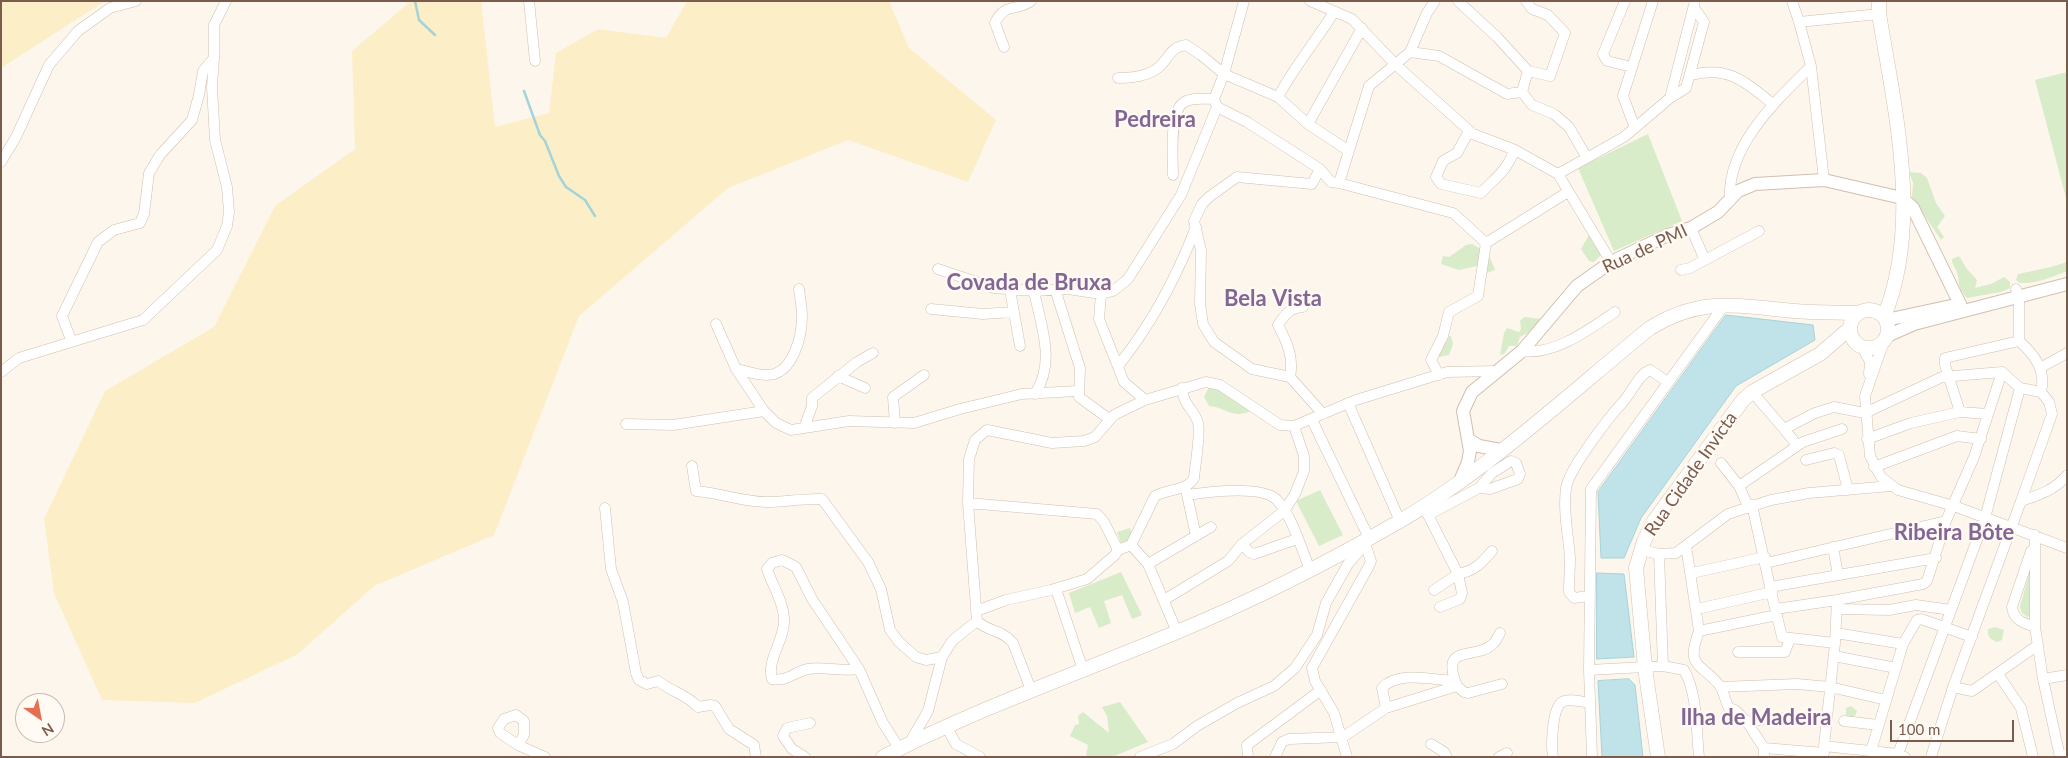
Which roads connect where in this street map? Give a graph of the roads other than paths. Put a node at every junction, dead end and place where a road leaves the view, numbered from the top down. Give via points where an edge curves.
1 (136, 1) edge
2 (226, 1) edge
3 (529, 1) edge
4 (1030, 1) edge
5 (1244, 1) edge
6 (1310, 1) edge
7 (1435, 1) edge
8 (1458, 1) edge
9 (1526, 1) edge
10 (1625, 1) edge
11 (1652, 1) edge
12 (1792, 1) edge
13 (1694, 5) edge
14 (1879, 8) edge
15 (1334, 12) junction
16 (1799, 22) junction
17 (1362, 28) junction
18 (1004, 47) dead end
19 (1410, 52) junction
20 (214, 58) junction
21 (535, 61) dead end
22 (1396, 65) junction
23 (1811, 66) junction
24 (1632, 67) junction
25 (1528, 72) junction
26 (1224, 74) junction
27 (1691, 75) junction
28 (1118, 78) dead end
29 (1522, 92) junction
30 (1278, 97) junction
31 (1670, 98) junction
32 (1215, 103) junction
33 (1772, 104) junction
34 (1308, 124) junction
35 (1635, 128) junction
36 (1469, 131) junction
37 (1516, 150) junction
38 (1349, 151) junction
39 (1587, 158) junction
40 (1, 162) edge
41 (1320, 169) junction
42 (1558, 174) junction
43 (1173, 175) dead end
44 (1824, 180) junction
45 (1335, 182) junction
46 (1312, 184) junction
47 (1568, 192) junction
48 (1902, 198) junction
49 (1730, 200) junction
50 (1196, 226) junction
51 (1691, 228) junction
52 (1759, 231) dead end
53 (1486, 243) junction
54 (1704, 258) junction
55 (1611, 262) junction
56 (938, 269) dead end
57 (1681, 270) dead end
58 (2067, 275) edge
59 (1893, 284) junction
60 (2067, 284) edge
61 (799, 289) dead end
62 (1055, 289) junction
63 (1010, 290) junction
64 (1034, 291) junction
65 (2017, 293) junction
66 (1101, 294) junction
67 (1725, 304) junction
68 (1303, 307) dead end
69 (1962, 308) junction
70 (931, 309) dead end
71 (1014, 312) junction
72 (1615, 312) dead end
73 (1885, 318) junction
74 (1856, 319) junction
75 (716, 324) dead end
76 (1885, 338) junction
77 (71, 340) junction
78 (2019, 341) junction
79 (1860, 345) junction
80 (1020, 346) dead end
81 (1522, 351) junction
82 (873, 353) dead end
83 (2067, 353) edge
84 (1820, 354) junction
85 (1118, 366) junction
86 (2040, 368) junction
87 (736, 369) junction
88 (1496, 371) junction
89 (1, 372) edge
90 (2002, 372) junction
91 (924, 375) dead end
92 (1439, 375) junction
93 (838, 376) junction
94 (1950, 376) junction
95 (1290, 377) junction
96 (1668, 382) junction
97 (1869, 383) junction
98 (865, 388) dead end
99 (1182, 388) junction
100 (2020, 388) junction
101 (1078, 391) junction
102 (1752, 392) junction
103 (2040, 392) junction
104 (1035, 394) junction
105 (1144, 400) junction
106 (1348, 404) junction
107 (764, 411) junction
108 (1865, 412) junction
109 (1960, 412) junction
110 (1323, 414) junction
111 (1988, 414) junction
112 (1109, 419) junction
113 (1312, 420) junction
114 (895, 423) junction
115 (626, 424) dead end
116 (1294, 426) junction
117 (804, 428) junction
118 (1784, 428) junction
119 (1842, 429) dead end
120 (1867, 439) junction
121 (1981, 439) junction
122 (1469, 440) junction
123 (1797, 445) junction
124 (1501, 450) junction
125 (1806, 460) dead end
126 (1721, 463) dead end
127 (692, 466) dead end
128 (1874, 467) junction
129 (2067, 475) edge
130 (1460, 481) junction
131 (1739, 486) junction
132 (1891, 486) junction
133 (1479, 488) dead end
134 (1186, 490) junction
135 (1848, 490) junction
136 (2021, 501) junction
137 (968, 503) junction
138 (1750, 505) junction
139 (1954, 506) junction
140 (605, 508) dead end
141 (1426, 510) junction
142 (1284, 511) junction
143 (1985, 518) junction
144 (1400, 521) junction
145 (1946, 521) junction
146 (2012, 526) junction
147 (1211, 527) dead end
148 (1196, 536) junction
149 (1297, 539) junction
150 (2034, 539) junction
151 (1366, 540) junction
152 (1242, 544) junction
153 (1131, 545) junction
154 (1686, 546) junction
155 (1833, 547) junction
156 (2067, 548) edge
157 (1118, 550) junction
158 (1641, 550) junction
159 (1492, 552) dead end
160 (1659, 554) junction
161 (1936, 558) junction
162 (1766, 560) junction
163 (1148, 564) junction
164 (1310, 570) junction
165 (1692, 573) junction
166 (1458, 574) junction
167 (1838, 575) junction
168 (1056, 589) junction
169 (1434, 590) dead end
170 (1771, 590) junction
171 (1590, 596) junction
172 (1164, 600) junction
173 (1837, 605) junction
174 (1924, 605) junction
175 (1440, 607) dead end
176 (1697, 609) junction
177 (1951, 610) junction
178 (1776, 612) junction
179 (976, 616) junction
180 (1921, 619) junction
181 (1945, 627) junction
182 (2035, 627) junction
183 (1699, 631) junction
184 (1177, 632) junction
185 (1500, 633) dead end
186 (1972, 637) junction
187 (1836, 638) junction
188 (1790, 639) junction
189 (1903, 644) junction
190 (2038, 645) junction
191 (1738, 652) dead end
192 (1834, 656) junction
193 (942, 657) junction
194 (1663, 666) junction
195 (1645, 668) junction
196 (1896, 668) junction
197 (859, 669) junction
198 (1083, 670) junction
199 (1589, 670) junction
200 (1998, 674) junction
201 (2067, 675) edge
202 (2043, 679) junction
203 (1456, 684) junction
204 (1502, 684) dead end
205 (1720, 687) junction
206 (1830, 687) junction
207 (1953, 687) junction
208 (1031, 690) junction
209 (1321, 690) junction
210 (1886, 700) junction
211 (1590, 703) junction
212 (1386, 708) junction
213 (1826, 719) junction
214 (1844, 721) dead end
215 (1747, 722) junction
216 (810, 723) dead end
217 (946, 726) junction
218 (1878, 726) junction
219 (1343, 737) junction
220 (1431, 744) dead end
221 (518, 745) dead end
222 (905, 745) junction
223 (1871, 751) junction
224 (1764, 752) edge
225 (1824, 752) edge
226 (1791, 754) edge
227 (1902, 756) edge
228 (545, 757) edge
229 (756, 757) edge
230 (805, 757) edge
231 (883, 757) edge
232 (980, 757) edge
233 (1140, 757) edge
234 (1248, 757) edge
235 (1275, 757) edge
236 (1347, 757) edge
237 (1447, 757) edge
238 (1554, 757) edge
239 (1592, 757) edge
240 (1658, 757) edge
241 (1699, 757) edge
242 (1931, 757) edge
243 (2033, 757) edge
244 (2060, 757) edge

1 - 40 street via 110,8 78,31 54,58
2 - 20 street via 214,26
3 - 21 street
4 - 18 street via 1000,13 995,23
5 - 26 street
6 - 15 street
7 - 19 street
8 - 25 street
9 - 25 street via 1532,9 1548,15 1565,33 1550,76
10 - 24 street via 1603,54 1607,61
11 - 24 street
12 - 16 street
13 - 27 street via 1704,22
13 - 31 street
14 - 16 street
14 - 48 main road via 1898,127
15 - 17 street via 1352,19
15 - 30 street via 1314,45 1291,72
16 - 23 street
17 - 22 street
17 - 34 street
19 - 22 street
19 - 29 street via 1439,56 1507,94
20 - 77 street via 203,71 192,120 160,155 149,173 140,223 114,230 98,242 62,316
20 - 77 street via 215,140 229,198 223,238 216,250 143,320
22 - 36 street
22 - 38 street via 1369,86
23 - 33 street
23 - 44 street
24 - 35 street via 1623,96
25 - 29 street
26 - 28 street via 1202,54 1186,45 1172,50 1162,65 1150,72 1133,78
26 - 30 street
26 - 32 street
27 - 31 street via 1686,88
27 - 33 street via 1714,72 1736,76
29 - 39 street via 1532,105 1554,114 1569,127
30 - 34 street
31 - 35 street
32 - 41 street
32 - 43 street via 1201,98 1184,102 1176,112
32 - 66 street via 1181,195 1128,279 1113,291
33 - 49 street via 1758,122 1734,168 1728,183
34 - 38 street
35 - 39 street
36 - 37 street
36 - 37 street via 1457,153 1443,161 1436,176 1441,184 1480,193 1503,174
37 - 42 street
38 - 45 street
39 - 42 street
41 - 45 street
41 - 46 street
42 - 47 street
44 - 48 street, Rua de PMI
44 - 49 street, Rua de PMI via 1755,184 1738,191
45 - 46 street
45 - 53 street via 1453,214
46 - 50 street via 1237,177 1202,204 1194,221
47 - 53 street
47 - 55 street
48 - 59 main road via 1902,254
48 - 69 street via 1913,208
49 - 51 street, Rua de PMI via 1718,212
50 - 85 street via 1177,274 1130,352
50 - 95 street via 1201,250 1200,304 1208,334 1214,342 1252,369
51 - 54 street
51 - 55 street, Rua de PMI via 1668,235
52 - 54 street
53 - 92 street via 1478,296 1449,312 1443,336 1431,360
54 - 57 street
55 - 81 street, Rua de PMI via 1577,286
56 - 63 street via 994,288
58 - 65 street
59 - 73 main road
59 - 74 main road, Rua Cidade Invicta
60 - 65 street
61 - 87 street via 802,316 799,338 784,369 769,375
62 - 64 street
62 - 66 street
62 - 101 street via 1080,368
63 - 64 street
63 - 71 street
64 - 104 street via 1047,357 1046,370
65 - 69 street
65 - 78 street
66 - 85 street via 1099,319
67 - 74 main road
67 - 96 street
67 - 124 main road via 1689,309 1650,328
68 - 95 street via 1286,313 1278,325 1290,350
69 - 73 street
69 - 76 street via 1914,324
70 - 71 street via 984,314
71 - 80 street
72 - 81 street via 1558,345 1533,352
73 - 74 main road
73 - 76 main road
74 - 79 main road via 1850,335
74 - 84 main road, Rua Cidade Invicta
75 - 87 street
76 - 79 main road via 1874,347
76 - 97 street
77 - 89 street via 19,358
78 - 86 street via 2031,351
78 - 94 street via 1949,356 1944,360
79 - 84 main road, Rua Cidade Invicta
79 - 97 street via 1870,362
81 - 88 street, Rua de PMI
82 - 93 street
83 - 86 street
84 - 102 main road, Rua Cidade Invicta
85 - 105 street via 1124,382
86 - 103 street via 2043,383
87 - 107 street
88 - 92 street
88 - 122 street, Rua de PMI via 1472,392 1463,411
90 - 94 street
90 - 100 street
90 - 111 street
91 - 114 street via 893,397
92 - 106 street
93 - 98 street
93 - 117 street via 812,398
94 - 108 street
94 - 109 street
95 - 110 street
96 - 171 street via 1590,489
96 - 171 street via 1650,370 1642,375 1602,427 1566,486 1569,592 1574,598
97 - 108 street
99 - 105 street
99 - 116 street via 1213,382 1280,425
99 - 134 street via 1183,402 1196,417 1199,427 1194,478
100 - 103 street
100 - 143 street
101 - 104 street
101 - 112 street via 1079,397
102 - 118 street
102 - 158 main road, Rua Cidade Invicta via 1654,521
103 - 136 street via 2049,402 2052,414
104 - 114 street via 960,409 914,423
105 - 112 street
106 - 110 street
106 - 144 street
107 - 115 street via 673,425
107 - 117 street via 776,423 791,430
108 - 118 street via 1834,407
108 - 120 street
109 - 111 street
109 - 120 street via 1911,423
110 - 113 street
111 - 121 street
112 - 137 street via 1095,438 1084,441 1052,442 987,430 975,440 969,459
113 - 116 street
113 - 151 street
114 - 117 street via 849,421
116 - 142 street via 1304,456 1304,471
118 - 123 street
119 - 123 street
120 - 128 street
121 - 128 street via 1957,436
121 - 139 street
122 - 124 street via 1479,446
122 - 130 street, Rua de PMI via 1468,462
123 - 131 street
124 - 130 main road
125 - 135 street via 1834,453 1839,455
126 - 131 street
127 - 193 street via 696,491 766,502 822,499 868,562 881,589 890,630 916,657 926,660
128 - 132 street
129 - 136 street via 2047,492
130 - 141 main road
131 - 138 street
132 - 135 street
132 - 139 street
133 - 141 street
134 - 142 street via 1264,493 1276,499
134 - 148 street
134 - 153 street via 1155,496
135 - 138 street via 1809,493
136 - 146 street
137 - 157 street via 1097,514
137 - 179 street
138 - 154 street via 1728,514
138 - 162 street
139 - 143 street
139 - 145 street
140 - 229 street via 611,569 623,602 639,680 647,684 658,682 688,696 698,707 716,706 729,730 754,745
141 - 144 main road
141 - 166 street
142 - 149 street
142 - 152 street
143 - 146 street
143 - 177 street
144 - 151 main road
145 - 155 street
145 - 161 street
146 - 150 street
146 - 186 street
147 - 148 street
148 - 163 street
149 - 152 street via 1254,554
149 - 164 street
150 - 156 street
150 - 182 street
150 - 182 street via 2012,607 2019,621
151 - 164 main road
151 - 209 street via 1371,561 1369,566 1314,660 1312,675
151 - 233 street via 1326,603 1317,635 1295,668 1274,686 1205,721 1173,744
152 - 172 street via 1228,560
153 - 157 street
153 - 163 street
154 - 160 street via 1670,555
154 - 165 street
155 - 162 street
155 - 167 street
157 - 168 street via 1095,574
158 - 160 street
158 - 195 main road, Rua Cidade Invicta via 1636,575
159 - 166 street via 1481,565 1470,572
160 - 194 street
161 - 167 street
161 - 173 street via 1923,584
162 - 165 street
162 - 170 street
163 - 172 street
164 - 184 main road
165 - 176 street
166 - 169 street
166 - 175 street via 1460,599
167 - 170 street
168 - 179 street via 1006,600
168 - 198 street
170 - 176 street
170 - 178 street
171 - 199 street
172 - 184 street
173 - 174 street via 1889,610
173 - 178 street
173 - 187 street
174 - 177 street
174 - 180 street
176 - 183 street
177 - 181 street
178 - 183 street
178 - 188 street via 1782,637
179 - 193 street via 952,641
179 - 208 street via 984,628 1008,637 1013,643
180 - 181 street
180 - 189 street
181 - 186 street
181 - 227 street
182 - 190 street
183 - 205 street via 1693,656 1699,668
184 - 198 main road
185 - 203 street via 1488,647 1454,659 1452,666
186 - 207 street
187 - 188 street
187 - 189 street
187 - 192 street
188 - 191 street via 1785,652
189 - 196 street
190 - 200 street
190 - 202 street
192 - 196 street
192 - 206 street
193 - 222 street via 928,711
194 - 195 street
194 - 241 street via 1684,670 1690,680
195 - 199 street
195 - 240 main road, Rua Cidade Invicta
196 - 210 street
197 - 197 street via 843,672 811,668 784,680 772,679 770,673 784,619 780,599 767,569 772,563 782,560 796,567 812,600
197 - 222 street via 883,723
198 - 208 main road
199 - 211 street
200 - 207 street via 1972,692
200 - 243 street via 2021,708
201 - 202 street
202 - 244 street
203 - 204 street via 1468,693
203 - 212 street
203 - 212 street via 1404,678 1388,681 1382,688
205 - 206 street via 1797,684
205 - 215 street via 1729,708
206 - 210 street
206 - 213 street
207 - 242 street
208 - 217 main road
209 - 219 street
209 - 234 street via 1247,745
210 - 218 street
211 - 238 street via 1565,700 1560,703 1555,716
211 - 239 street
212 - 219 street
213 - 215 street via 1771,718
213 - 225 street
214 - 218 street
215 - 224 street
216 - 230 street via 787,728 783,736
217 - 222 main road
217 - 232 street via 956,744
218 - 223 street
219 - 235 street via 1289,739 1282,742
219 - 236 street
220 - 237 street
221 - 228 street
222 - 231 main road
223 - 225 street
223 - 227 street
224 - 226 street
225 - 226 street

